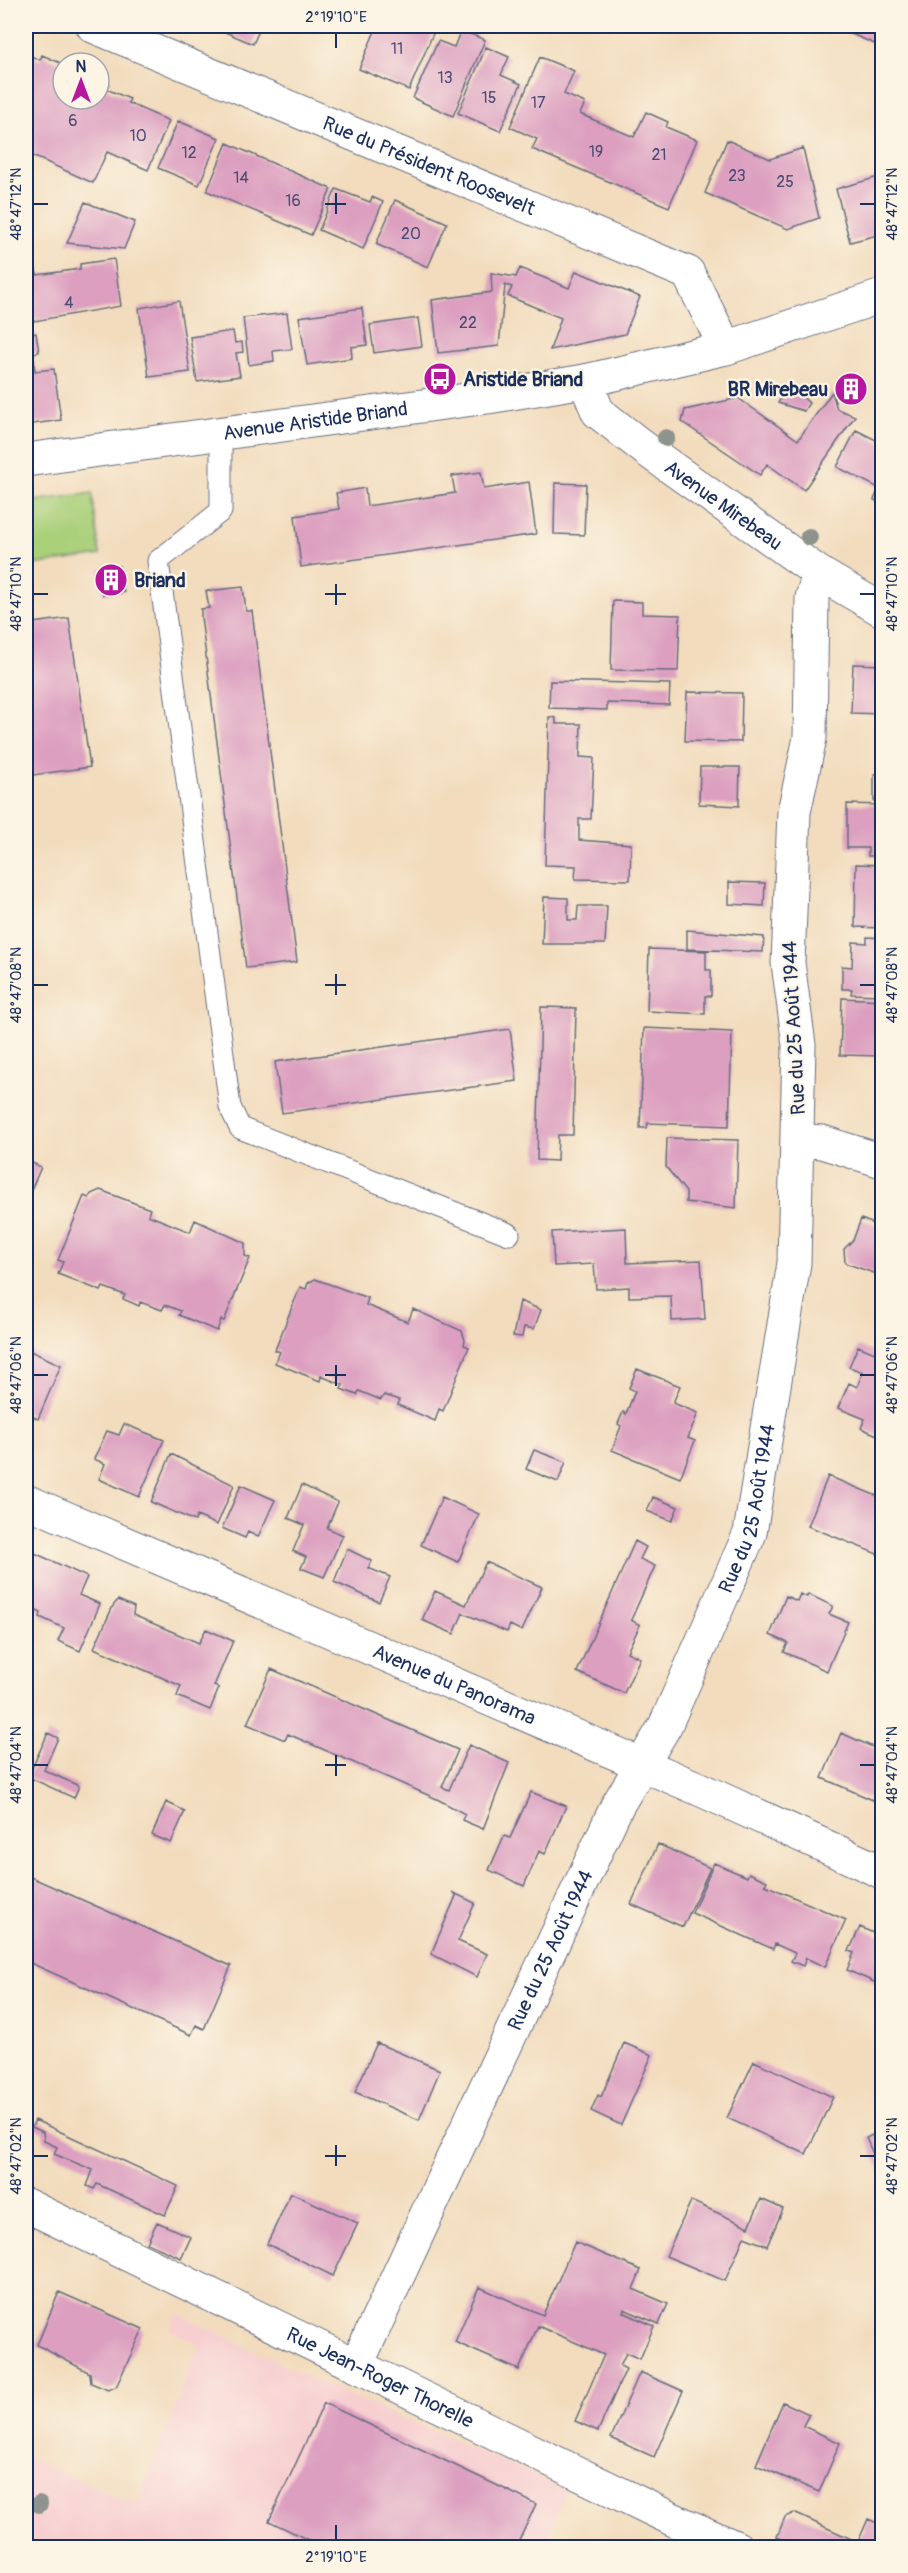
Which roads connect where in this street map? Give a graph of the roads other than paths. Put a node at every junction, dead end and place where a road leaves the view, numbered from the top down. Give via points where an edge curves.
1 (93, 26) edge
2 (882, 296) edge
3 (726, 348) junction
4 (585, 381) junction
5 (221, 434) junction
6 (26, 460) edge
7 (819, 573) junction
8 (882, 610) edge
9 (798, 1140) junction
10 (882, 1161) edge
11 (509, 1234) dead end
12 (26, 1501) edge
13 (642, 1766) junction
14 (882, 1872) edge
15 (26, 2205) edge
16 (356, 2366) junction
17 (737, 2547) edge

1 - 3 street, Rue du Président Roosevelt via 688,273
2 - 3 street, Avenue Aristide Briand
3 - 4 street, Avenue Aristide Briand
4 - 5 street, Avenue Aristide Briand
4 - 7 street, Avenue Mirebeau via 598,412
5 - 6 street, Avenue Aristide Briand
5 - 11 lane via 221,512 159,561 230,1107 240,1128
7 - 8 street, Avenue Mirebeau
7 - 9 street, Rue du 25 Août 1944 via 812,598 810,738 794,812 790,904 788,963 799,1045
9 - 10 street via 822,1142
9 - 13 street, Rue du 25 Août 1944 via 794,1263 750,1533 665,1726
12 - 13 street, Avenue du Panorama
13 - 14 street, Avenue du Panorama
13 - 16 street, Rue du 25 Août 1944 via 608,1826
15 - 16 street, Rue Jean-Roger Thorelle
16 - 17 street, Rue Jean-Roger Thorelle

